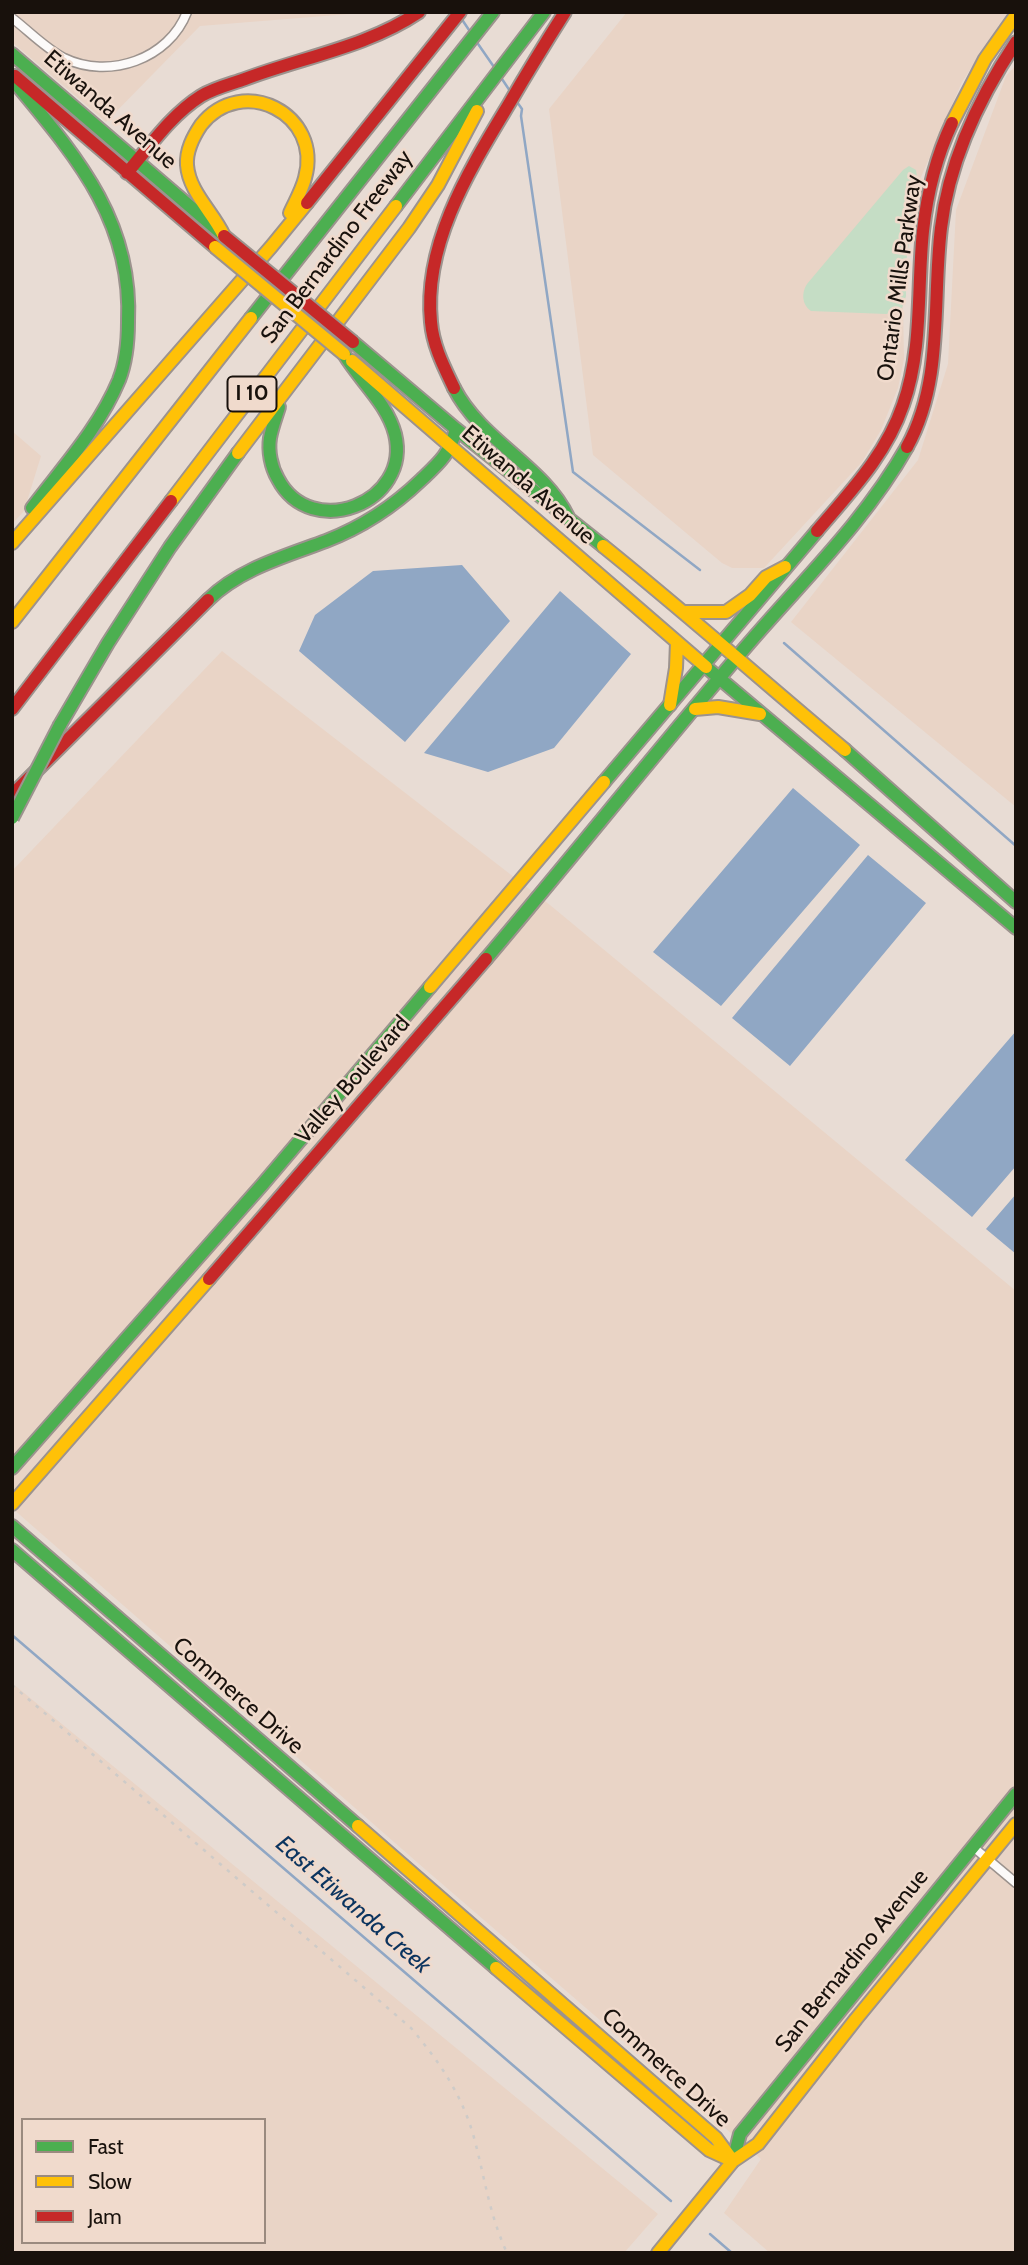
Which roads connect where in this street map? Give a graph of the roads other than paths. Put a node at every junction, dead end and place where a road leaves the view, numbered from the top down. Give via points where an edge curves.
1 (187, 12) edge
2 (419, 12) edge
3 (493, 12) edge
4 (544, 12) edge
5 (565, 12) edge
6 (1016, 15) edge
7 (456, 17) edge
8 (12, 18) edge
9 (1016, 42) edge
10 (12, 54) edge
11 (12, 74) edge
12 (12, 79) edge
13 (493, 79) junction
14 (137, 160) junction
15 (127, 173) junction
16 (224, 236) junction
17 (260, 259) junction
18 (344, 354) junction
19 (304, 367) junction
20 (456, 429) junction
21 (452, 447) junction
22 (857, 485) junction
23 (568, 517) junction
24 (12, 543) edge
25 (824, 557) junction
26 (785, 567) junction
27 (686, 612) junction
28 (12, 622) edge
29 (677, 642) junction
30 (722, 645) junction
31 (736, 658) junction
32 (704, 665) junction
33 (720, 678) junction
34 (670, 705) junction
35 (12, 709) edge
36 (695, 709) junction
37 (764, 715) junction
38 (12, 795) edge
39 (12, 818) edge
40 (1016, 902) edge
41 (1016, 928) edge
42 (12, 1468) edge
43 (12, 1504) edge
44 (12, 1526) edge
45 (12, 1550) edge
46 (12, 1560) edge
47 (32, 1567) junction
48 (185, 1701) junction
49 (269, 1750) junction
50 (1016, 1794) edge
51 (1016, 1824) edge
52 (972, 1846) junction
53 (987, 1859) junction
54 (1016, 1883) edge
55 (733, 2161) junction
56 (658, 2253) edge

1 - 8 street via 177,32 156,51 113,67 66,59
2 - 14 main road via 369,38 204,94 185,107
3 - 28 main road, San Bernardino Freeway / I 10
4 - 13 main road, San Bernardino Freeway / I 10
5 - 23 main road via 478,158 442,234 430,285 438,354 465,406 558,497
6 - 22 main road, Ontario Mills Parkway via 968,88 939,158 926,206 907,391 888,440
7 - 17 main road
9 - 25 main road, Ontario Mills Parkway via 980,102 955,164 939,243 932,373 919,419 901,458
10 - 14 main road, Etiwanda Avenue
11 - 15 main road, Etiwanda Avenue
12 - 24 main road via 107,206 122,246 130,292 119,380
13 - 19 main road via 438,185
13 - 35 main road, San Bernardino Freeway / I 10
14 - 15 main road
14 - 16 main road, Etiwanda Avenue
15 - 18 main road, Etiwanda Avenue, bridge
16 - 17 main road via 190,176 191,140 204,120 227,105 250,100 267,103 286,112 301,130 309,163 303,189
16 - 20 main road, Etiwanda Avenue, bridge
17 - 24 main road
18 - 19 main road via 384,409 397,445 386,482 356,507 328,511 307,506 285,492 271,471 268,438 272,422
18 - 21 main road, Etiwanda Avenue
19 - 39 main road, bridge via 134,600 60,725
20 - 21 main road
20 - 23 main road, Etiwanda Avenue
21 - 29 main road, Etiwanda Avenue
21 - 38 main road via 382,513 220,588
22 - 25 main road via 861,499 826,542
22 - 26 main road, Ontario Mills Parkway
23 - 27 main road, Etiwanda Avenue
25 - 31 main road, Ontario Mills Parkway
26 - 27 main road via 766,577 726,612
26 - 30 main road, Ontario Mills Parkway
27 - 30 main road, Etiwanda Avenue
29 - 32 main road, Etiwanda Avenue
29 - 34 main road
30 - 31 main road, Etiwanda Avenue
30 - 32 main road, Ontario Mills Parkway
31 - 33 main road, Ontario Mills Parkway
31 - 40 main road, Etiwanda Avenue
32 - 33 main road, Etiwanda Avenue
32 - 34 main road, Valley Boulevard
33 - 36 main road, Valley Boulevard
33 - 37 main road, Etiwanda Avenue
34 - 42 main road, Valley Boulevard via 262,1185
36 - 37 main road via 718,707
36 - 43 main road, Valley Boulevard via 292,1184
37 - 41 main road, Etiwanda Avenue
44 - 49 main road, Commerce Drive
45 - 47 main road, Commerce Drive
46 - 47 main road
47 - 48 main road, Commerce Drive
48 - 49 main road via 208,1709 255,1750
48 - 55 main road, Commerce Drive via 709,2150
49 - 55 main road, Commerce Drive via 716,2138
50 - 52 main road, San Bernardino Avenue
51 - 53 main road, San Bernardino Avenue
52 - 53 street
52 - 55 main road, San Bernardino Avenue via 741,2132
53 - 54 street
53 - 55 main road, San Bernardino Avenue via 756,2146
55 - 56 main road, San Bernardino Avenue

